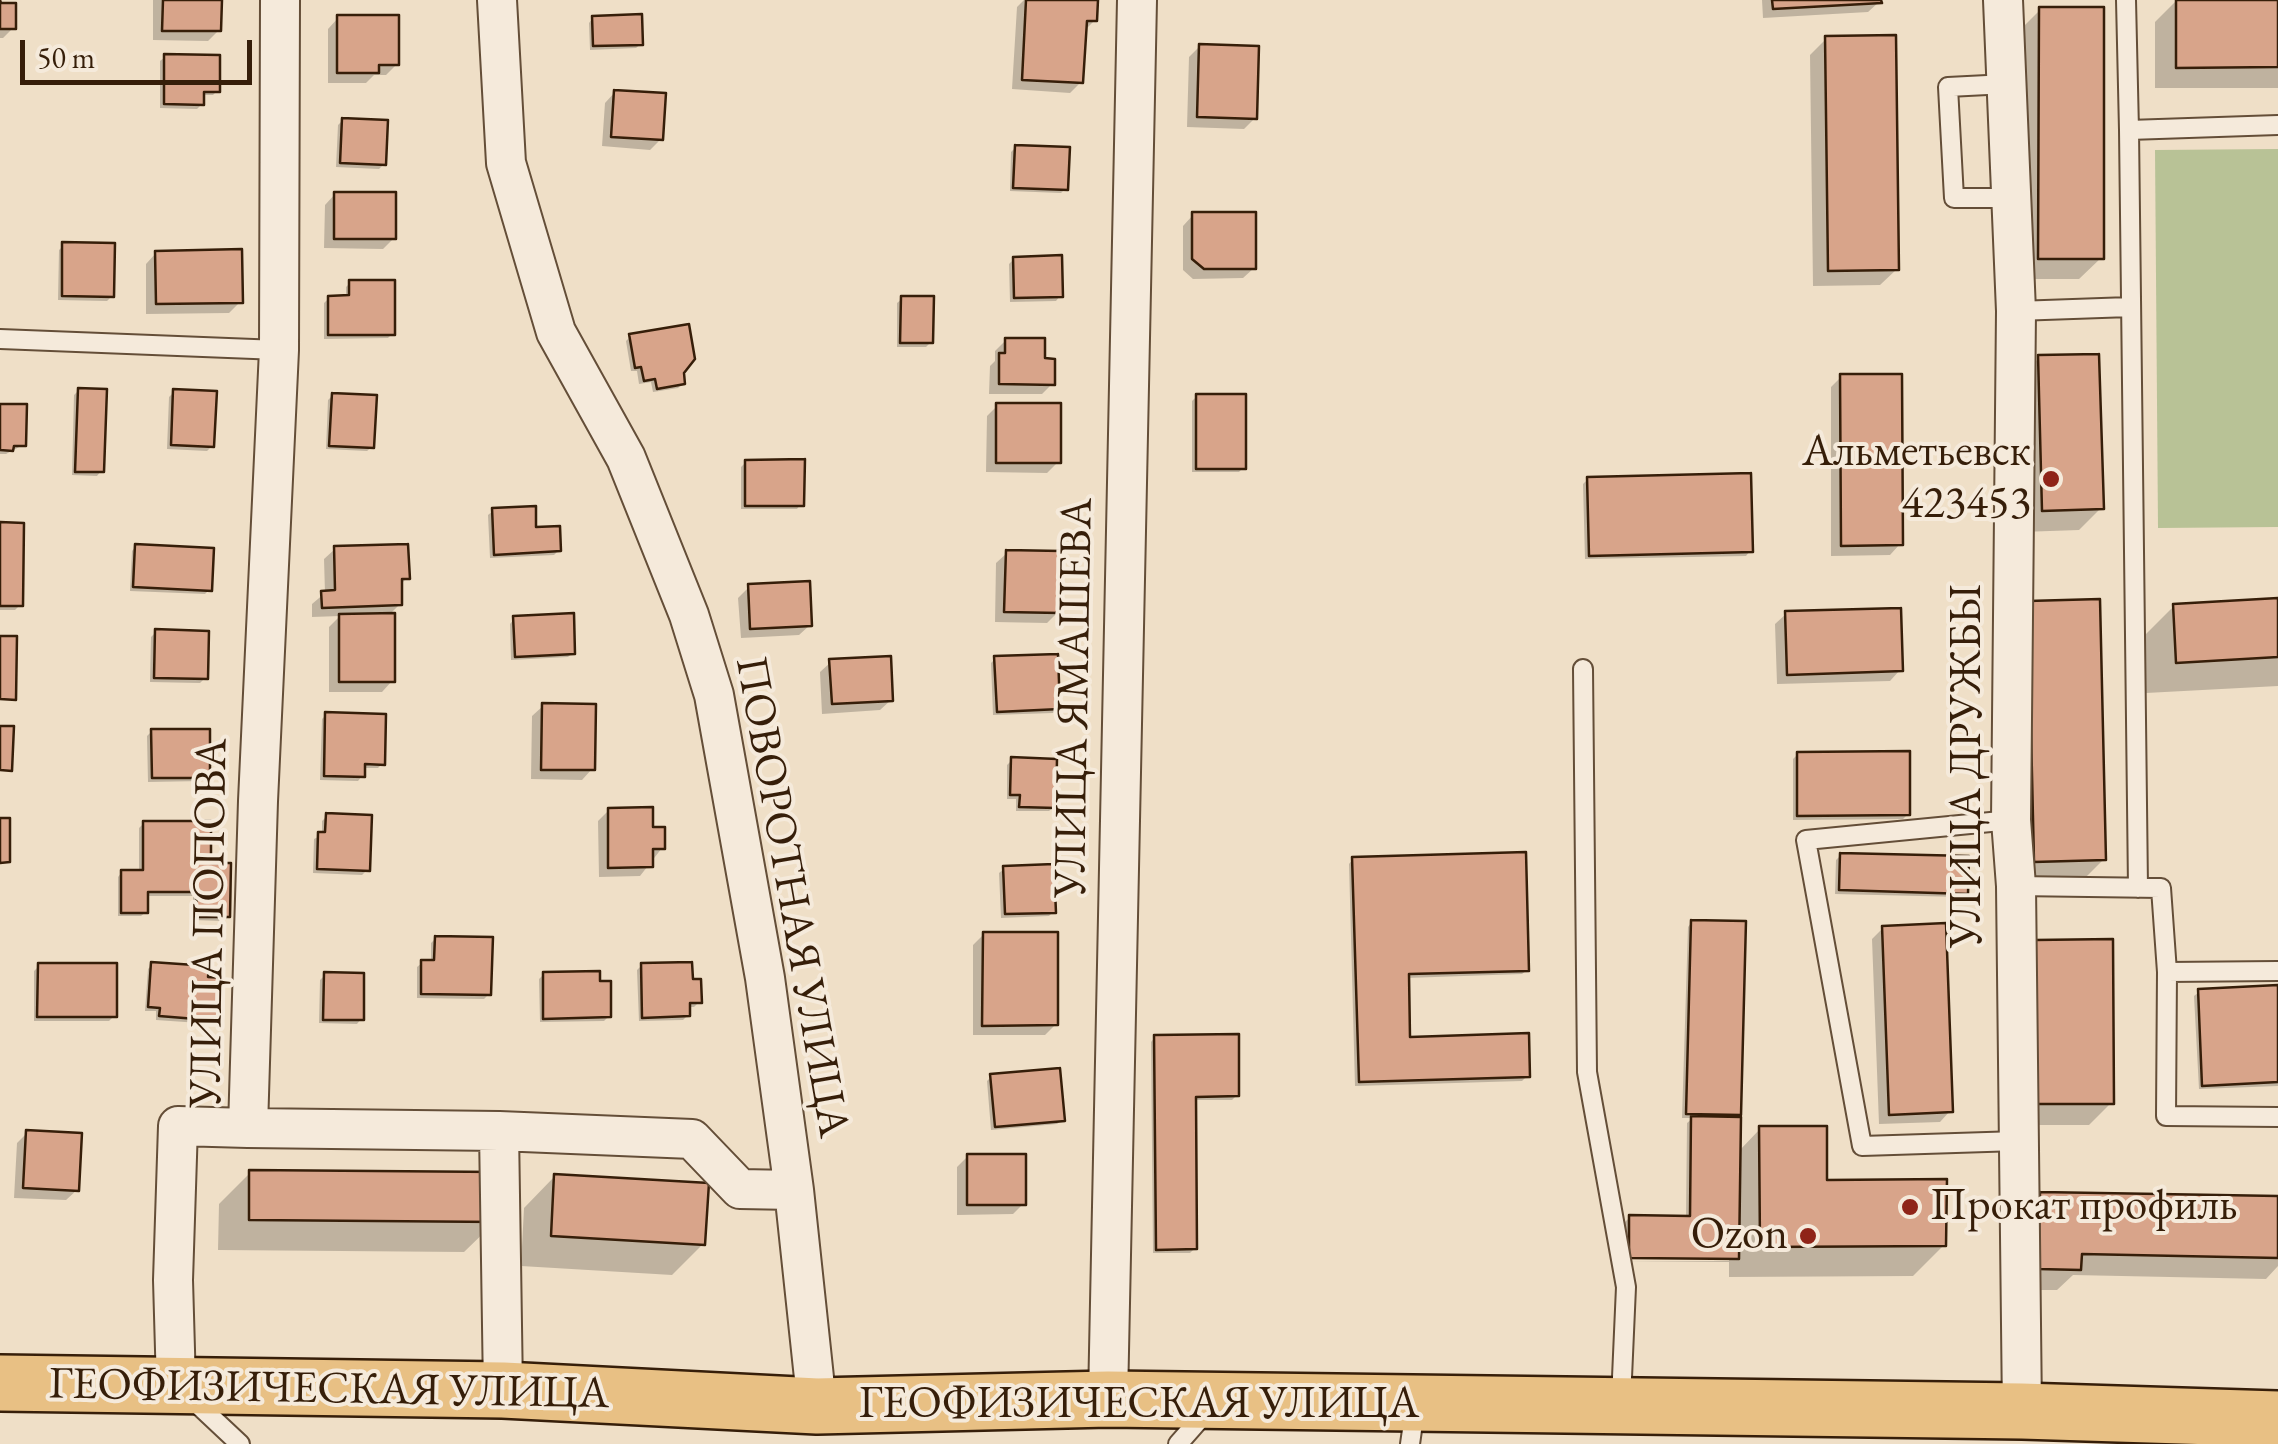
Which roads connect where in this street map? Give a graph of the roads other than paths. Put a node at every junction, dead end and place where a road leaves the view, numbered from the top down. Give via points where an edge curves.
1 (280, 0) edge
2 (496, 0) edge
3 (1137, 0) edge
4 (2003, 0) edge
5 (2126, 0) edge
6 (2007, 84) junction
7 (2278, 125) edge
8 (2129, 130) junction
9 (2011, 198) junction
10 (2130, 307) junction
11 (2016, 311) junction
12 (0, 339) edge
13 (279, 350) junction
14 (1583, 669) dead end
15 (2011, 820) junction
16 (2016, 886) junction
17 (2138, 888) junction
18 (2278, 971) edge
19 (2167, 972) junction
20 (2278, 1117) edge
21 (248, 1128) junction
22 (499, 1132) junction
23 (2018, 1141) junction
24 (794, 1190) junction
25 (0, 1383) edge
26 (176, 1386) junction
27 (503, 1390) junction
28 (1108, 1399) junction
29 (1217, 1400) junction
30 (817, 1406) junction
31 (1620, 1406) junction
32 (2278, 1419) edge
33 (1996, 1422) edge
34 (1413, 1424) edge
35 (240, 1444) edge
36 (1178, 1444) edge

1 - 13 street, УЛИЦА ПОПОВА
2 - 24 street, ПОВОРОТНАЯ УЛИЦА via 506,163 556,332 626,458 714,696 765,978
3 - 28 street, УЛИЦА ЯМАШЕВА
4 - 6 street, УЛИЦА ДРУЖБЫ
5 - 8 lane
6 - 9 street, УЛИЦА ДРУЖБЫ
6 - 9 lane via 1948,87 1954,198
7 - 8 lane
8 - 10 lane
9 - 11 street, УЛИЦА ДРУЖБЫ
10 - 11 lane
10 - 17 lane
11 - 15 street, УЛИЦА ДРУЖБЫ
12 - 13 lane
13 - 21 street, УЛИЦА ПОПОВА
14 - 31 lane via 1587,1072 1626,1287
15 - 16 street, УЛИЦА ДРУЖБЫ
15 - 23 lane via 1806,840 1862,1146
16 - 17 lane
16 - 23 street, УЛИЦА ДРУЖБЫ
17 - 19 lane via 2162,888
18 - 19 lane
19 - 20 lane via 2166,1116
21 - 22 street, УЛИЦА ПОПОВА
21 - 26 street via 178,1126
22 - 24 street, УЛИЦА ПОПОВА via 692,1139 740,1190
22 - 27 street
23 - 33 street, УЛИЦА ДРУЖБЫ
24 - 30 street
25 - 26 main road, ГЕОФИЗИЧЕСКАЯ УЛИЦА
26 - 27 main road, ГЕОФИЗИЧЕСКАЯ УЛИЦА
26 - 35 lane
27 - 30 main road, ГЕОФИЗИЧЕСКАЯ УЛИЦА
28 - 29 main road, ГЕОФИЗИЧЕСКАЯ УЛИЦА
28 - 30 main road, ГЕОФИЗИЧЕСКАЯ УЛИЦА
29 - 34 main road, ГЕОФИЗИЧЕСКАЯ УЛИЦА
29 - 36 lane
31 - 33 main road, ГЕОФИЗИЧЕСКАЯ УЛИЦА
31 - 34 main road, ГЕОФИЗИЧЕСКАЯ УЛИЦА
32 - 33 main road, ГЕОФИЗИЧЕСКАЯ УЛИЦА

